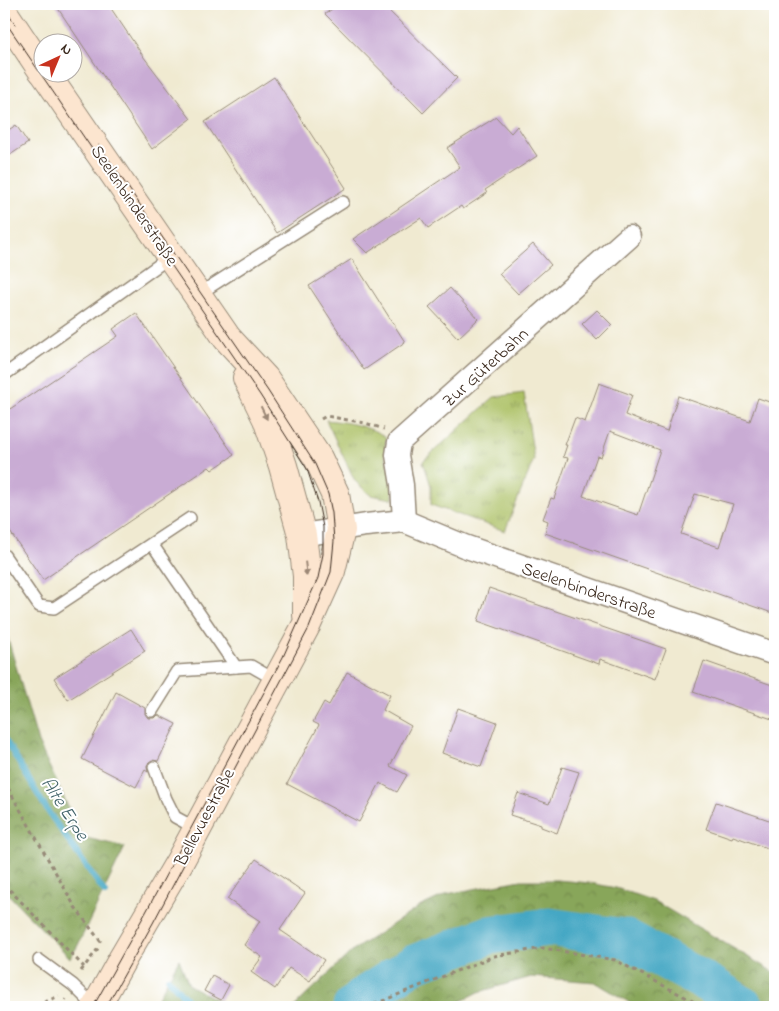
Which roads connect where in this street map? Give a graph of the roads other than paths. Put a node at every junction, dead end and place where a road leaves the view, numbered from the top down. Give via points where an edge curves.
1 (4, 13) edge
2 (32, 55) edge
3 (51, 82) edge
4 (342, 202) dead end
5 (629, 237) dead end
6 (170, 257) junction
7 (197, 295) junction
8 (227, 338) junction
9 (4, 375) edge
10 (190, 518) dead end
11 (404, 520) junction
12 (341, 530) junction
13 (302, 535) junction
14 (152, 544) junction
15 (4, 555) edge
16 (308, 624) junction
17 (775, 654) edge
18 (236, 667) junction
19 (277, 681) junction
20 (152, 711) dead end
21 (154, 767) dead end
22 (197, 829) junction
23 (39, 960) dead end
24 (96, 1007) edge

1 - 2 street, Seelenbinderstraße
3 - 6 street, Seelenbinderstraße
4 - 7 lane
5 - 11 street, Zur Güterbahn via 399,442 397,455
6 - 7 street, Seelenbinderstraße
6 - 9 lane
7 - 8 street, Seelenbinderstraße
8 - 12 street, Seelenbinderstraße via 265,379 318,458 335,494
8 -> 13 street, Seelenbinderstraße via 267,418
10 - 14 lane
11 - 12 street
11 - 17 street, Seelenbinderstraße via 464,546
12 - 13 street
12 - 16 street, Seelenbinderstraße via 331,572
13 -> 16 street, Seelenbinderstraße
14 - 15 lane via 54,608 39,606
14 - 18 lane
16 - 19 street, Bellevuestraße
18 - 19 lane via 251,666
18 - 20 lane via 177,671
19 - 22 street, Bellevuestraße
21 - 22 lane via 175,817
22 - 24 street, Bellevuestraße
23 - 24 lane

